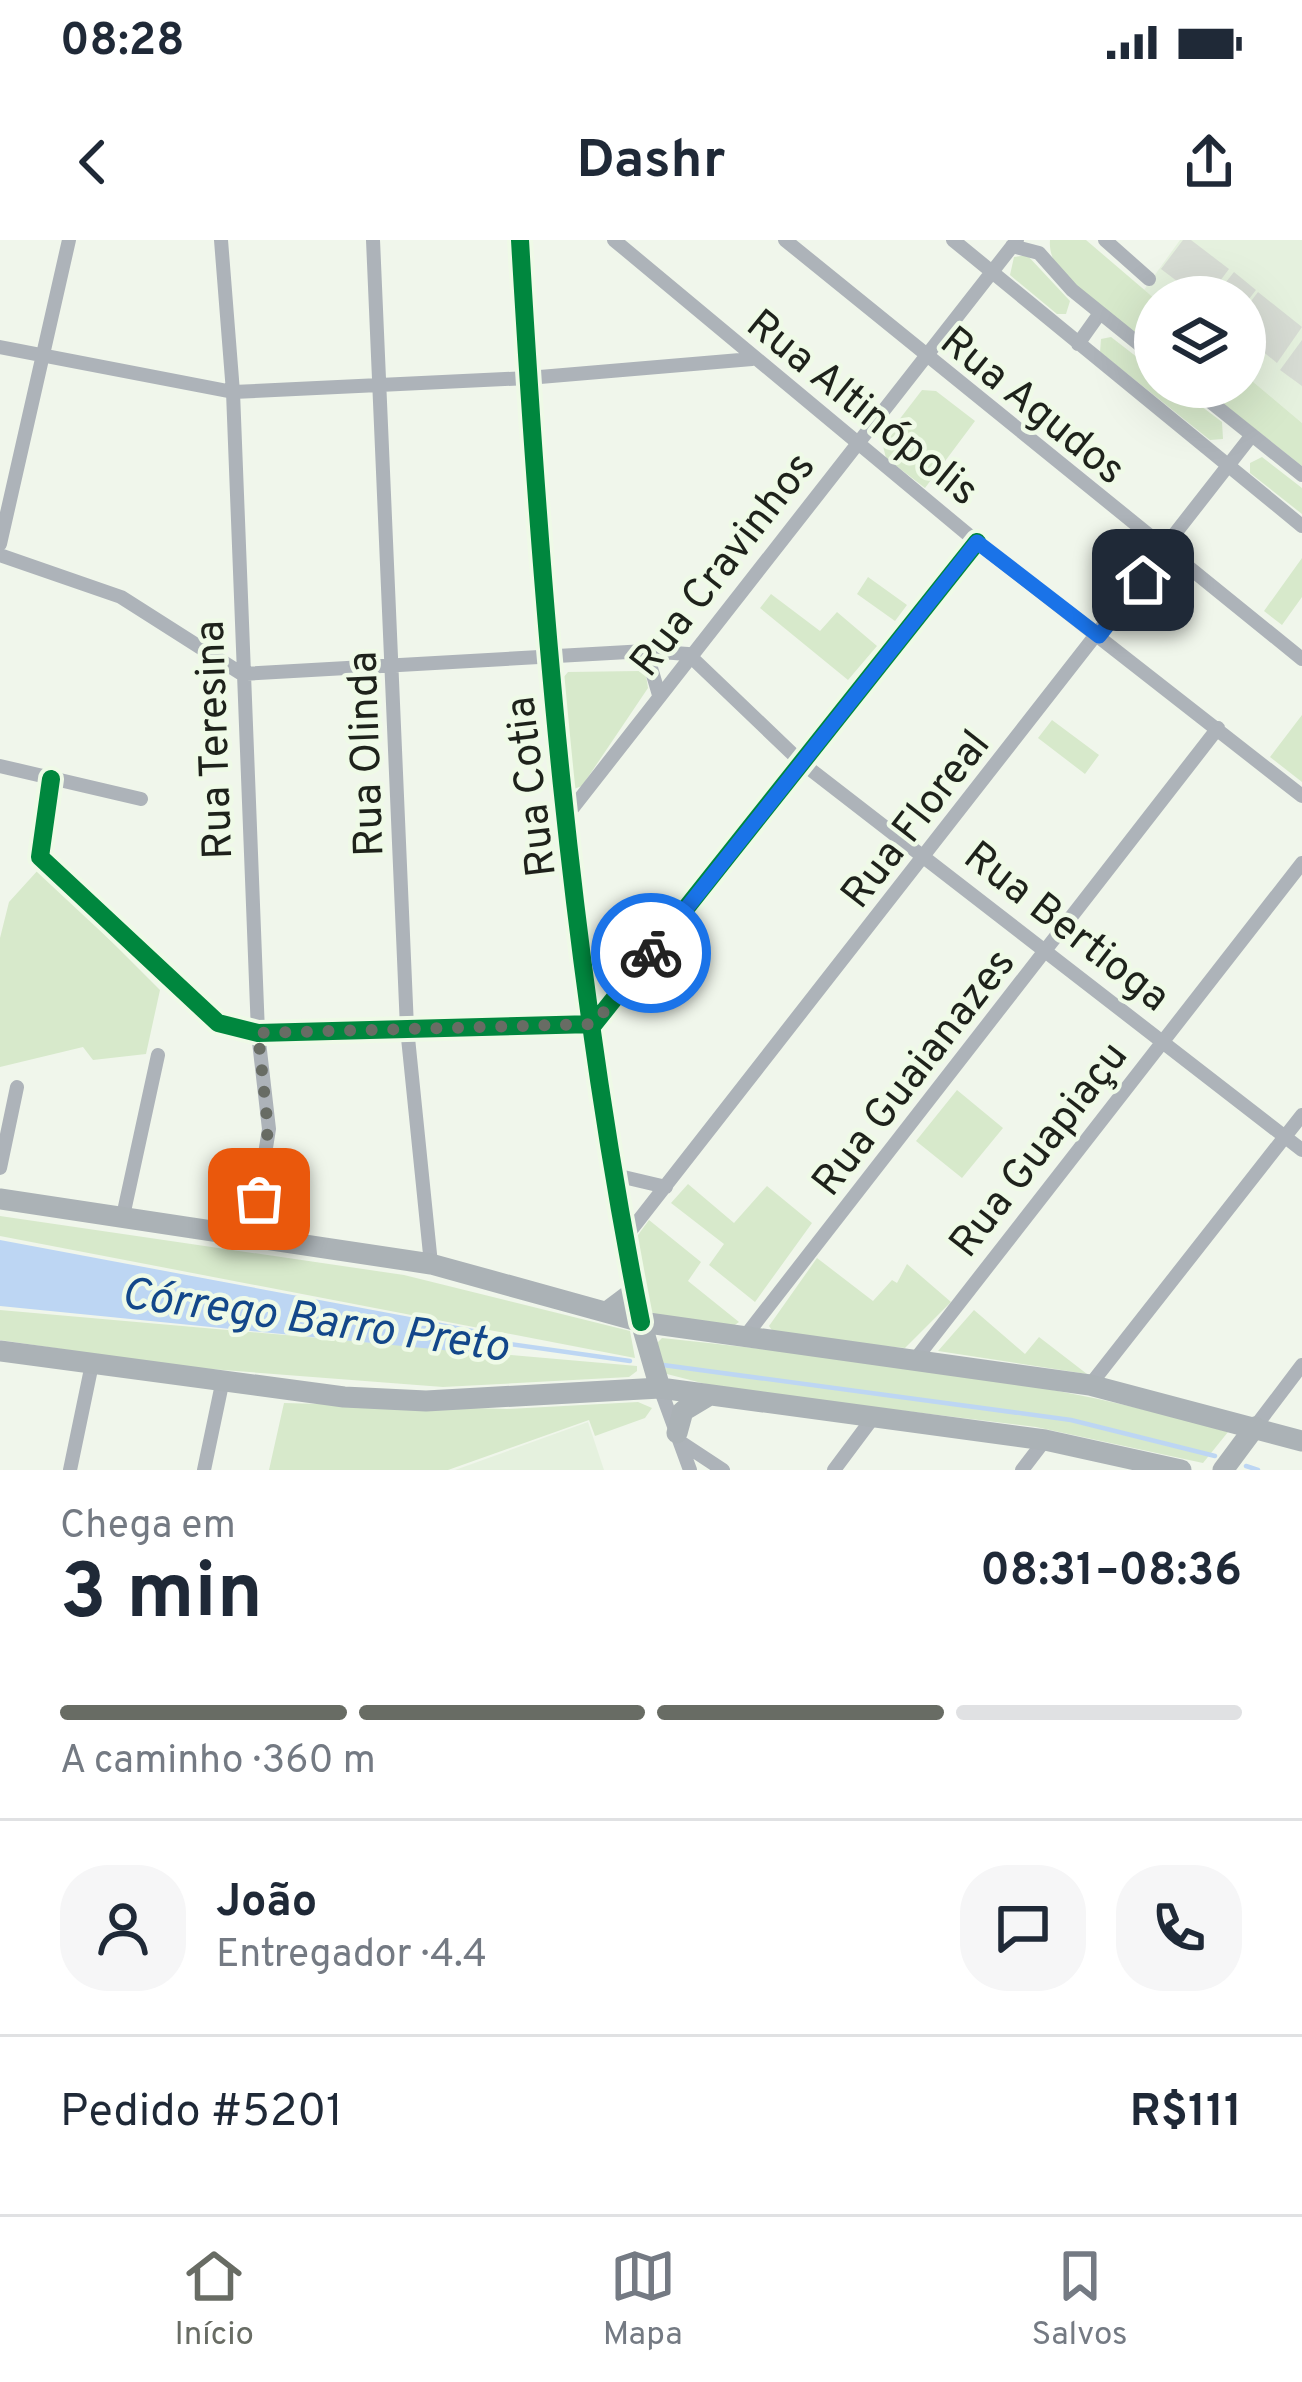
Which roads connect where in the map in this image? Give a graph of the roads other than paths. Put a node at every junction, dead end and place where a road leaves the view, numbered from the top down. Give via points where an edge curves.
1 (69, 240) edge
2 (221, 240) edge
3 (373, 240) edge
4 (520, 240) edge
5 (614, 240) edge
6 (784, 240) edge
7 (953, 240) edge
8 (1041, 240) edge
9 (1105, 240) edge
10 (1015, 243) edge
11 (1052, 266) junction
12 (991, 272) junction
13 (1146, 276) edge
14 (1100, 313) junction
15 (1134, 340) edge
16 (1078, 344) junction
17 (0, 347) edge
18 (43, 357) junction
19 (924, 358) junction
20 (752, 359) junction
21 (528, 378) junction
22 (381, 385) junction
23 (232, 392) junction
24 (1218, 408) edge
25 (1252, 435) junction
26 (857, 443) junction
27 (1228, 468) junction
28 (1302, 475) edge
29 (1302, 526) edge
30 (977, 542) junction
31 (0, 544) edge
32 (1164, 552) junction
33 (0, 555) edge
34 (1099, 636) junction
35 (646, 651) junction
36 (688, 654) junction
37 (549, 657) junction
38 (1302, 659) edge
39 (394, 669) junction
40 (242, 674) junction
41 (659, 695) junction
42 (1218, 728) junction
43 (802, 763) junction
44 (0, 766) edge
45 (51, 778) junction
46 (1302, 796) edge
47 (141, 799) dead end
48 (568, 814) junction
49 (926, 857) junction
50 (1302, 863) edge
51 (1047, 952) junction
52 (594, 1024) junction
53 (407, 1028) junction
54 (258, 1033) junction
55 (1162, 1040) junction
56 (158, 1055) dead end
57 (16, 1087) dead end
58 (1302, 1115) edge
59 (1286, 1137) junction
60 (1302, 1150) edge
61 (0, 1168) edge
62 (615, 1175) junction
63 (666, 1187) junction
64 (0, 1199) edge
65 (123, 1216) junction
66 (252, 1235) junction
67 (624, 1240) junction
68 (431, 1264) junction
69 (634, 1291) junction
70 (607, 1312) junction
71 (641, 1322) junction
72 (743, 1339) junction
73 (0, 1351) edge
74 (914, 1361) junction
75 (92, 1364) junction
76 (1302, 1365) edge
77 (222, 1384) junction
78 (1090, 1385) junction
79 (660, 1388) junction
80 (712, 1396) junction
81 (875, 1415) junction
82 (1255, 1427) junction
83 (678, 1437) junction
84 (1045, 1440) junction
85 (1302, 1441) edge
86 (70, 1470) edge
87 (204, 1470) edge
88 (690, 1470) edge
89 (723, 1470) edge
90 (834, 1470) edge
91 (1022, 1470) edge
92 (1181, 1470) edge
93 (1222, 1470) edge

1 - 18 street
2 - 23 street, Rua Teresina
3 - 22 street, Rua Olinda
4 - 21 street, Rua Cotia
5 - 20 street, Rua Altinópolis
6 - 19 street, Rua Agudos
7 - 12 street
8 - 11 street
9 - 13 street
10 - 11 street
10 - 12 street, Rua Cravinhos
11 - 14 street
12 - 16 street
12 - 19 street, Rua Cravinhos
14 - 15 street
14 - 16 street
16 - 27 street
17 - 18 street
18 - 23 street
18 - 31 street
19 - 26 street, Rua Cravinhos
19 - 32 street, Rua Agudos
20 - 21 street
20 - 26 street, Rua Altinópolis
21 - 22 street
21 - 37 street, Rua Cotia
22 - 23 street
22 - 39 street, Rua Olinda
23 - 40 street, Rua Teresina
24 - 25 street
25 - 27 street, Rua Floreal
25 - 28 street
26 - 30 street, Rua Altinópolis
26 - 36 street, Rua Cravinhos
27 - 29 street
27 - 32 street, Rua Floreal
30 - 34 street, Rua Altinópolis
30 - 43 street
32 - 34 street, Rua Floreal
32 - 38 street, Rua Agudos
33 - 40 street via 121,597
34 - 42 street, Rua Altinópolis
34 - 49 street, Rua Floreal
35 - 36 street
35 - 37 street
35 - 41 street
36 - 41 street, Rua Cravinhos
36 - 43 street, Rua Bertioga
37 - 39 street
37 - 48 street, Rua Cotia
39 - 40 street
39 - 53 street, Rua Olinda
40 - 54 street, Rua Teresina
41 - 48 street, Rua Cravinhos
42 - 46 street, Rua Altinópolis
42 - 51 street, Rua Guaianazes
43 - 49 street, Rua Bertioga
43 - 52 street
44 - 45 street
45 - 47 street
45 - 54 street via 40,857 218,1023
48 - 52 street, Rua Cotia
49 - 51 street, Rua Bertioga
49 - 63 street, Rua Floreal
50 - 55 street, Rua Guapiaçu
51 - 55 street, Rua Bertioga
51 - 72 street, Rua Guaianazes
52 - 53 street
52 - 62 street, Rua Cotia
53 - 54 street
53 - 68 street, Rua Olinda
54 - 66 street, Rua Teresina via 268,1129
55 - 59 street, Rua Bertioga
55 - 74 street, Rua Guapiaçu
56 - 65 street
57 - 61 street
58 - 59 street
59 - 60 street, Rua Bertioga
59 - 78 street
62 - 63 street
62 - 67 street, Rua Cotia
63 - 67 street, Rua Floreal
64 - 65 main road
65 - 66 main road
66 - 68 main road
67 - 69 street, Rua Cotia
68 - 70 main road
69 - 70 main road
69 - 71 street, Rua Cotia
70 - 71 main road
71 - 72 main road
71 - 79 main road
72 - 74 main road
73 - 75 main road
74 - 78 main road
75 - 77 main road
75 - 86 street
76 - 82 street
77 - 79 main road via 426,1400
77 - 87 street
78 - 82 main road
79 - 80 main road
79 - 83 street
80 - 81 main road
80 - 83 main road via 690,1402
81 - 84 main road
81 - 90 street
82 - 85 main road
82 - 93 main road
83 - 88 street
83 - 89 street
84 - 91 street
84 - 92 main road

